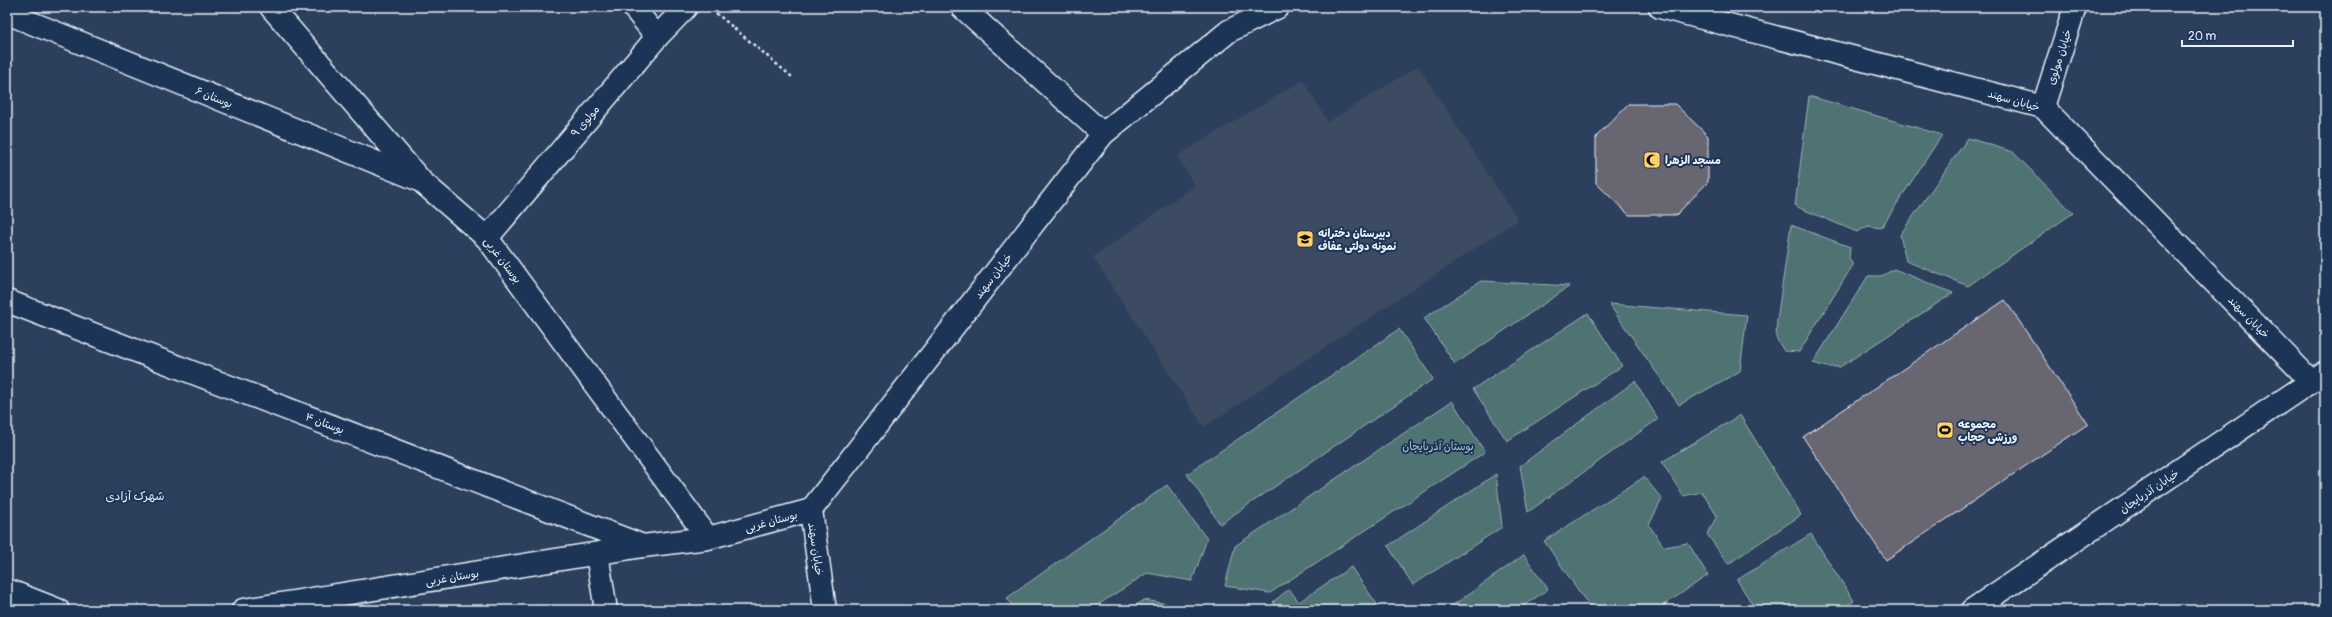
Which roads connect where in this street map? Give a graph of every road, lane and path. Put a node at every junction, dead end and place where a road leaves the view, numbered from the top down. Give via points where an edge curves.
1 (271, 7) edge
2 (633, 7) edge
3 (686, 7) edge
4 (962, 7) edge
5 (1278, 7) edge
6 (1660, 7) edge
7 (2075, 7) edge
8 (714, 12) dead end
9 (7, 13) edge
10 (657, 37) junction
11 (792, 77) dead end
12 (2042, 107) junction
13 (1103, 134) junction
14 (421, 181) junction
15 (487, 238) junction
16 (7, 301) edge
17 (2318, 376) edge
18 (811, 510) junction
19 (708, 538) junction
20 (643, 546) junction
21 (597, 554) junction
22 (7, 590) edge
23 (58, 610) edge
24 (243, 610) edge
25 (606, 610) edge
26 (825, 610) edge
27 (1972, 610) edge

1 - 14 street, بوستان غربی
2 - 10 street
3 - 10 street, مولوی ۹
4 - 13 street
5 - 13 street, خیابان سهند via 1229,31
6 - 12 street, خیابان سهند
7 - 12 street, خیابان مولوی
8 - 11 path
9 - 14 street, بوستان ۶
10 - 15 street, مولوی ۹
12 - 17 street, خیابان سهند
13 - 18 street, خیابان سهند
14 - 15 street, بوستان غربی
15 - 19 street, بوستان غربی
16 - 20 street, بوستان ۴
17 - 27 street, خیابان آذربایجان
18 - 19 street, بوستان غربی
18 - 26 street, خیابان سهند
19 - 20 street, بوستان غربی
20 - 21 street, بوستان غربی
21 - 24 street, بوستان غربی
21 - 25 street
22 - 23 street

